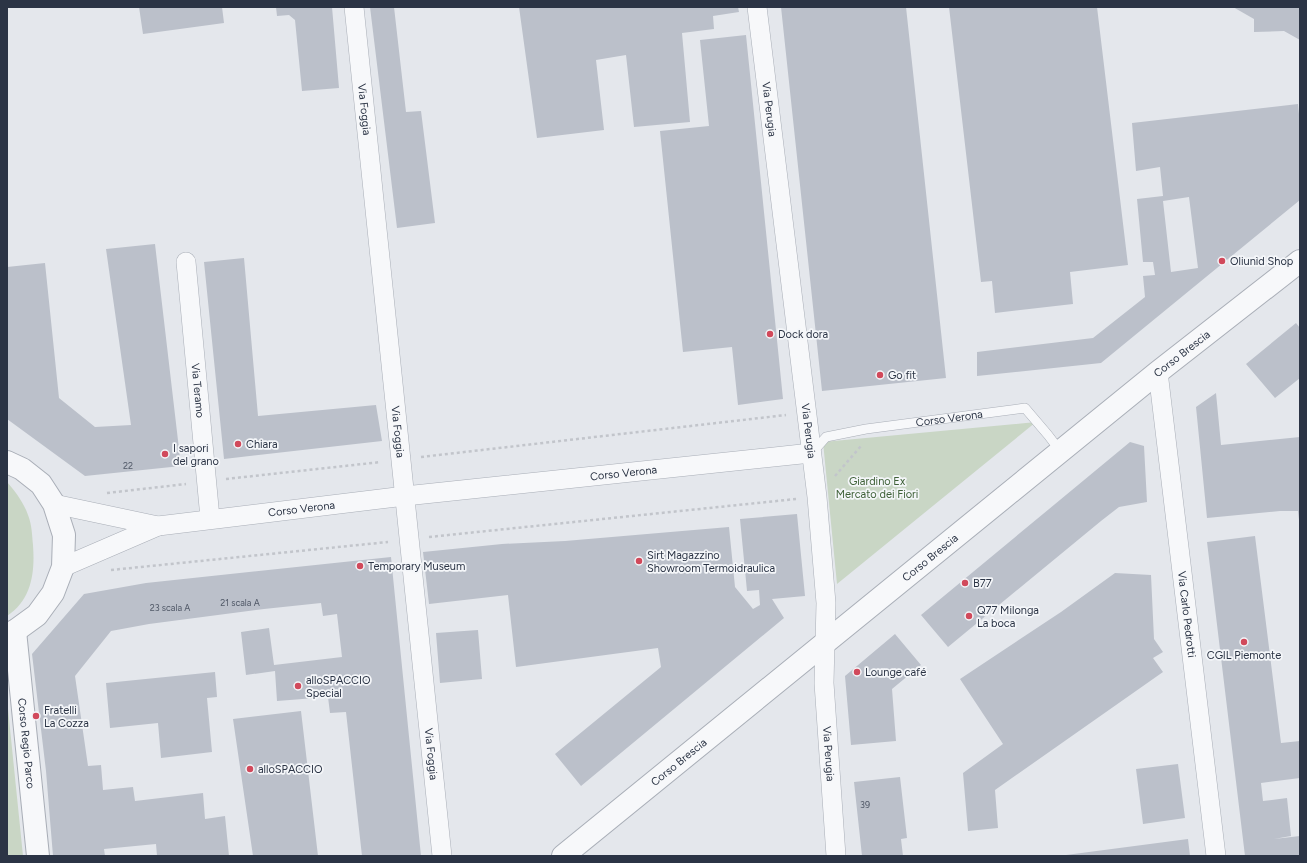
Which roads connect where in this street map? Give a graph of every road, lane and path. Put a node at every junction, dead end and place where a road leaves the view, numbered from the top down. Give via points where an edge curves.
1 (354, 7) edge
2 (757, 7) edge
3 (1300, 261) edge
4 (186, 262) dead end
5 (1158, 372) junction
6 (863, 444) dead end
7 (1061, 452) junction
8 (811, 453) junction
9 (7, 462) edge
10 (404, 496) junction
11 (817, 497) junction
12 (54, 504) junction
13 (210, 518) junction
14 (158, 526) junction
15 (409, 539) junction
16 (63, 567) junction
17 (109, 570) dead end
18 (11, 633) edge
19 (825, 642) junction
20 (567, 854) edge
21 (38, 856) edge
22 (442, 856) edge
23 (836, 856) edge
24 (1216, 856) edge

1 - 10 street, Via Foggia
2 - 8 street, Via Perugia
3 - 5 street, Corso Brescia
4 - 13 street, Via Teramo
5 - 7 street, Corso Brescia
5 - 24 street, Via Carlo Pedrotti
6 - 11 path
7 - 8 lane, Corso Verona via 1025,408 866,429 826,437
7 - 19 street, Corso Brescia
8 - 10 street, Corso Verona
8 - 11 street, Via Perugia
9 - 12 street via 22,469 41,484
10 - 13 street, Corso Verona
10 - 15 street, Via Foggia
11 - 15 path
11 - 19 street, Via Perugia via 826,603
12 - 14 street, Corso Verona
12 - 16 street via 64,535
13 - 14 street, Corso Verona
14 - 16 street, Corso Verona
15 - 17 path
15 - 22 street, Via Foggia
16 - 18 street via 53,593 37,615
18 - 21 street, Corso Regio Parco
19 - 20 street, Corso Brescia
19 - 23 street, Via Perugia via 824,683

